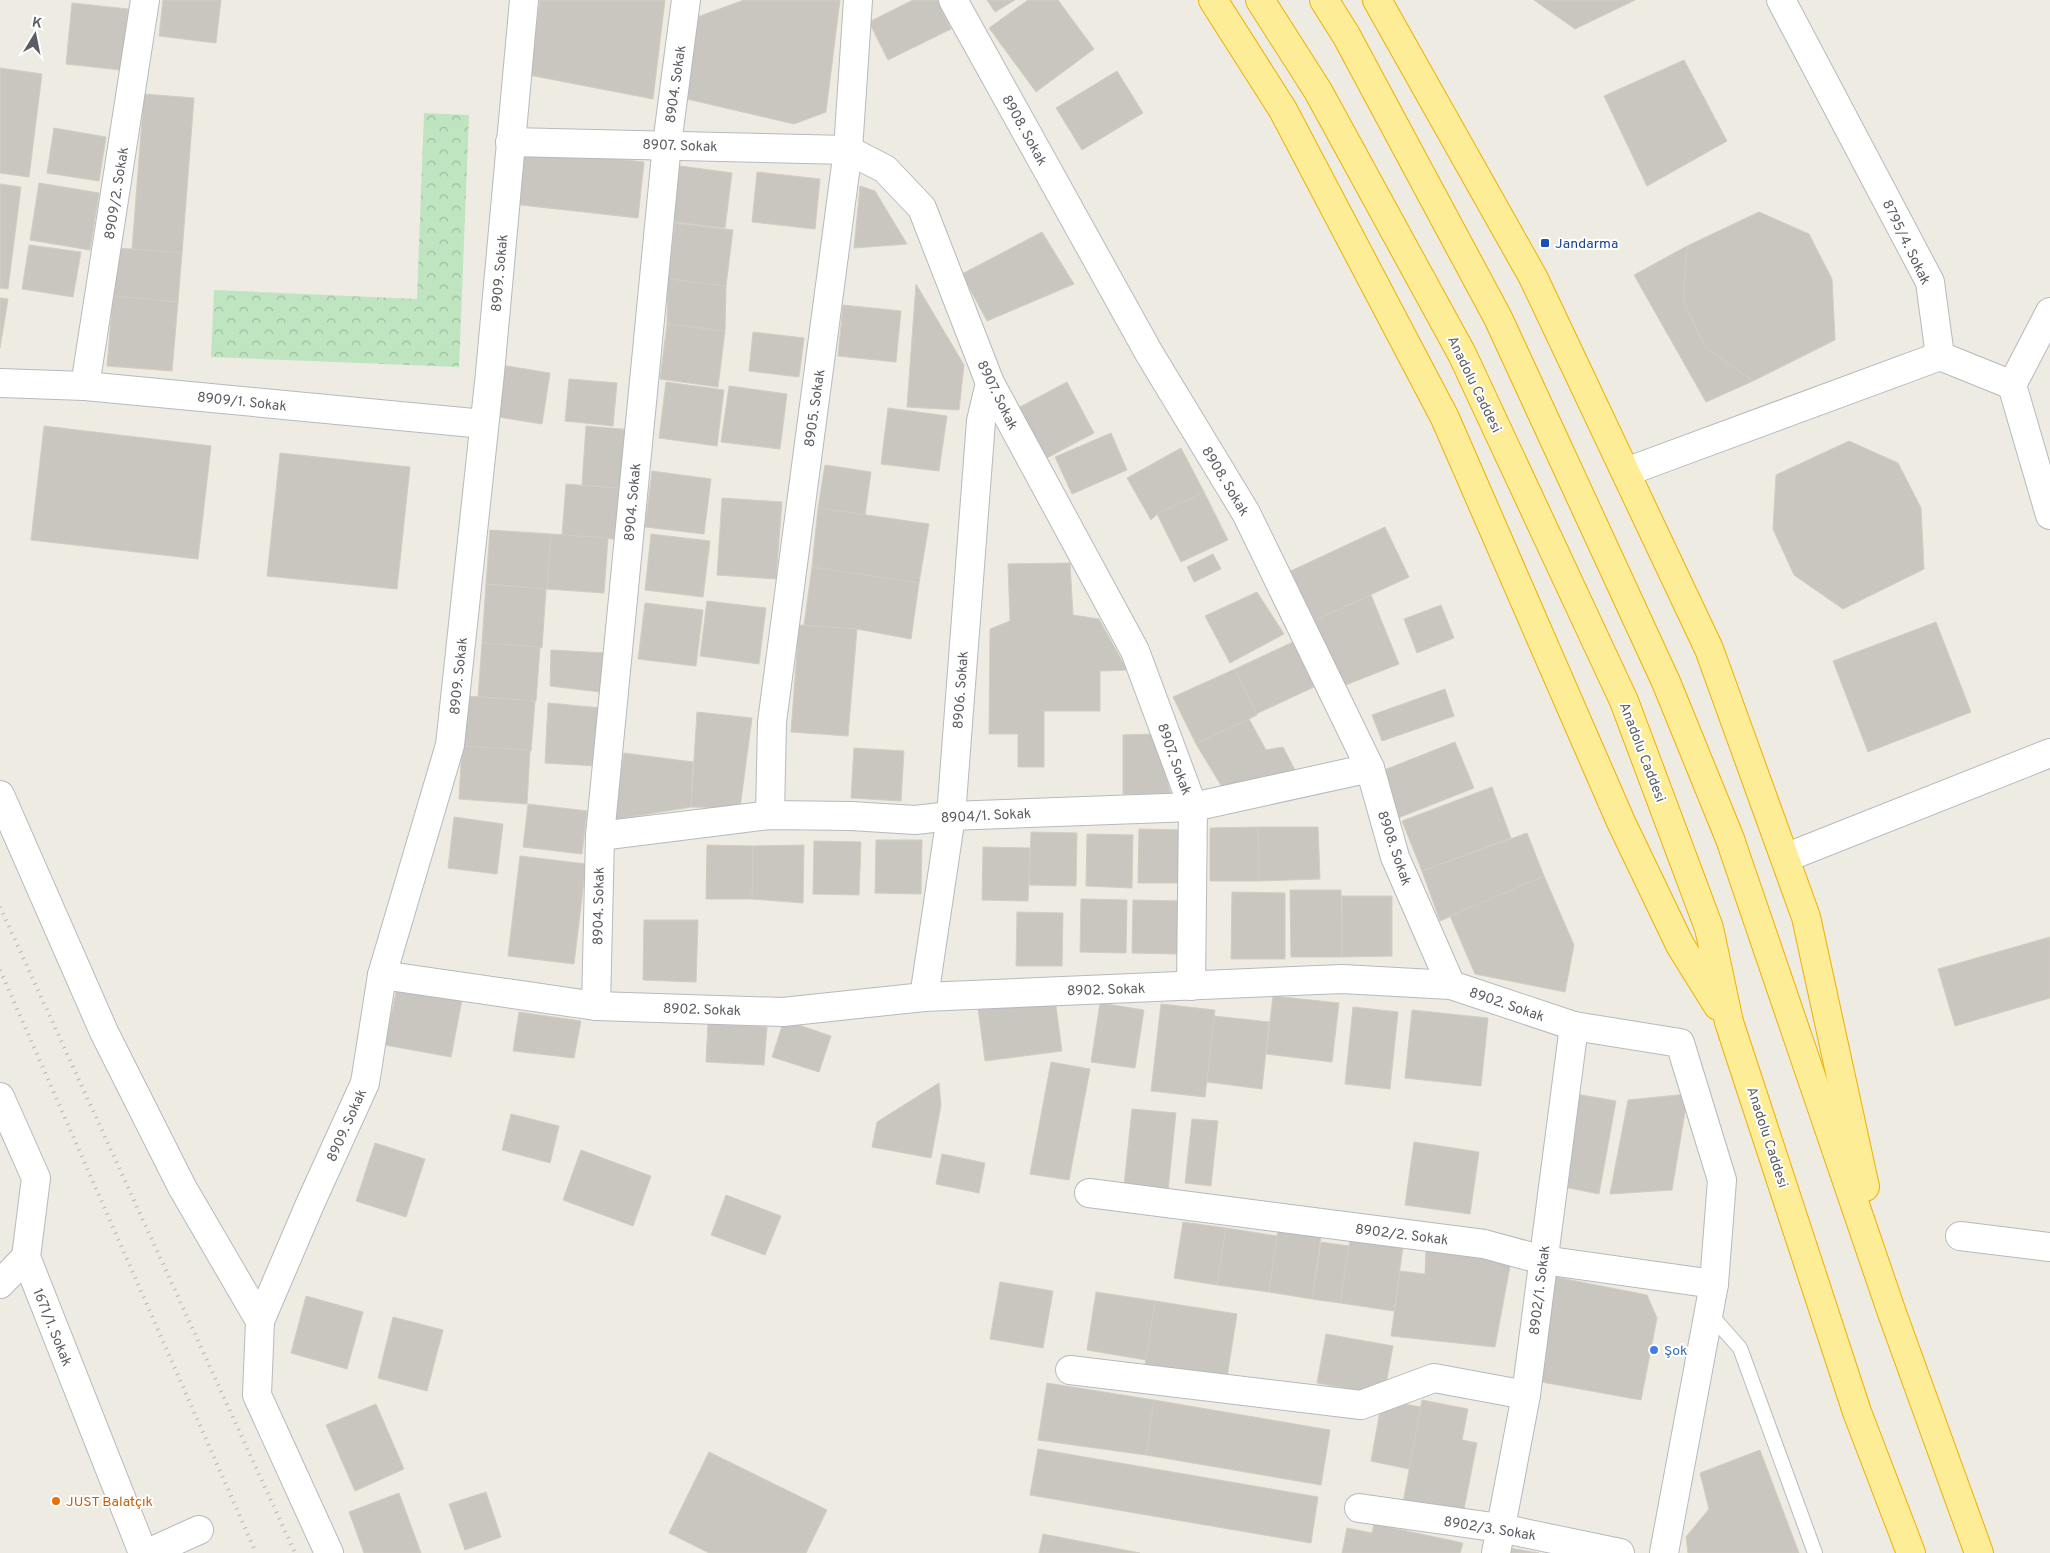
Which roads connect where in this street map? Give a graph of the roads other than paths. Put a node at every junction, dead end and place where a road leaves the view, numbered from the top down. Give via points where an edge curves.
1 (145, 0) edge
2 (524, 0) edge
3 (686, 0) edge
4 (858, 0) edge
5 (953, 0) edge
6 (1212, 0) edge
7 (1260, 0) edge
8 (1324, 0) edge
9 (1377, 0) edge
10 (1781, 0) edge
11 (510, 142) junction
12 (667, 144) junction
13 (848, 150) junction
14 (2050, 312) edge
15 (1940, 356) junction
16 (0, 383) edge
17 (990, 383) junction
18 (2012, 385) junction
19 (86, 386) junction
20 (484, 424) junction
21 (1626, 472) junction
22 (2050, 515) edge
23 (2050, 752) edge
24 (1370, 768) junction
25 (0, 795) edge
26 (1193, 807) junction
27 (770, 815) junction
28 (951, 816) junction
29 (600, 836) junction
30 (1785, 858) junction
31 (382, 975) junction
32 (1451, 985) junction
33 (1191, 986) junction
34 (924, 997) junction
35 (596, 1006) junction
36 (1728, 1022) junction
37 (1574, 1026) junction
38 (0, 1097) edge
39 (1089, 1193) dead end
40 (1960, 1236) dead end
41 (2050, 1247) edge
42 (26, 1257) junction
43 (1543, 1260) junction
44 (0, 1284) edge
45 (1714, 1284) junction
46 (1708, 1313) junction
47 (1892, 1313) junction
48 (260, 1321) junction
49 (1070, 1370) dead end
50 (1526, 1395) junction
51 (1359, 1508) dead end
52 (199, 1530) dead end
53 (1498, 1540) edge
54 (143, 1553) edge
55 (148, 1553) edge
56 (329, 1553) edge
57 (1620, 1553) edge
58 (1664, 1553) edge
59 (1816, 1553) edge
60 (1911, 1553) edge
61 (1979, 1553) edge

1 - 19 street, 8909/2. Sokak
2 - 11 street, 8909. Sokak
3 - 12 street, 8904. Sokak
4 - 13 street, 8905. Sokak
5 - 24 street, 8908. Sokak via 1144,344 1246,513
6 - 36 highway via 1283,110 1445,418 1621,822 1680,944
7 - 36 highway, Anadolu Caddesi via 1318,91 1462,354 1624,701 1709,928
8 - 47 highway via 1498,318 1666,682 1730,839
9 - 21 highway via 1533,277
10 - 15 street, 8795/4. Sokak via 1930,282
11 - 12 street, 8907. Sokak
11 - 20 street, 8909. Sokak
12 - 13 street, 8907. Sokak
12 - 29 street, 8904. Sokak
13 - 17 street, 8907. Sokak via 885,169 922,208
13 - 27 street, 8905. Sokak via 772,722
14 - 18 street
15 - 18 street
15 - 21 street
16 - 19 street, 8909/1. Sokak
17 - 26 street, 8907. Sokak via 1135,651
17 - 28 street, 8906. Sokak via 980,421
18 - 22 street
19 - 20 street, 8909/1. Sokak
20 - 31 street, 8909. Sokak via 450,745
21 - 30 highway via 1709,650
23 - 30 street
24 - 26 street, 8904/1. Sokak
24 - 32 street, 8908. Sokak via 1396,857
25 - 48 street via 104,1032 182,1187
26 - 28 street, 8904/1. Sokak
26 - 33 street, 8907. Sokak
27 - 28 street, 8904/1. Sokak via 915,820
27 - 29 street, 8904/1. Sokak
28 - 34 street, 8906. Sokak
29 - 35 street, 8904. Sokak
30 - 47 highway via 1806,917
31 - 35 street, 8902. Sokak
31 - 48 street, 8909. Sokak via 365,1083
32 - 33 street, 8902. Sokak via 1342,979
32 - 37 street, 8902. Sokak
33 - 34 street, 8902. Sokak
34 - 35 street, 8902. Sokak via 783,1012
36 - 60 highway, Anadolu Caddesi via 1857,1412
37 - 43 street, 8902/1. Sokak
37 - 45 street, 8902. Sokak via 1680,1043 1722,1180
38 - 42 street, 1671/1. Sokak via 36,1178
39 - 43 street, 8902/2. Sokak via 1484,1244
40 - 41 street
42 - 44 street
42 - 54 street, 1671/1. Sokak
43 - 45 street, 8902/2. Sokak
43 - 50 street, 8902/1. Sokak
45 - 46 street
46 - 58 street
46 - 59 lane via 1740,1348
47 - 61 highway
48 - 56 street via 257,1395
49 - 50 street via 1362,1405 1434,1378
50 - 53 street, 8902/1. Sokak
51 - 53 street, 8902/3. Sokak
52 - 55 street
53 - 57 street, 8902/3. Sokak

